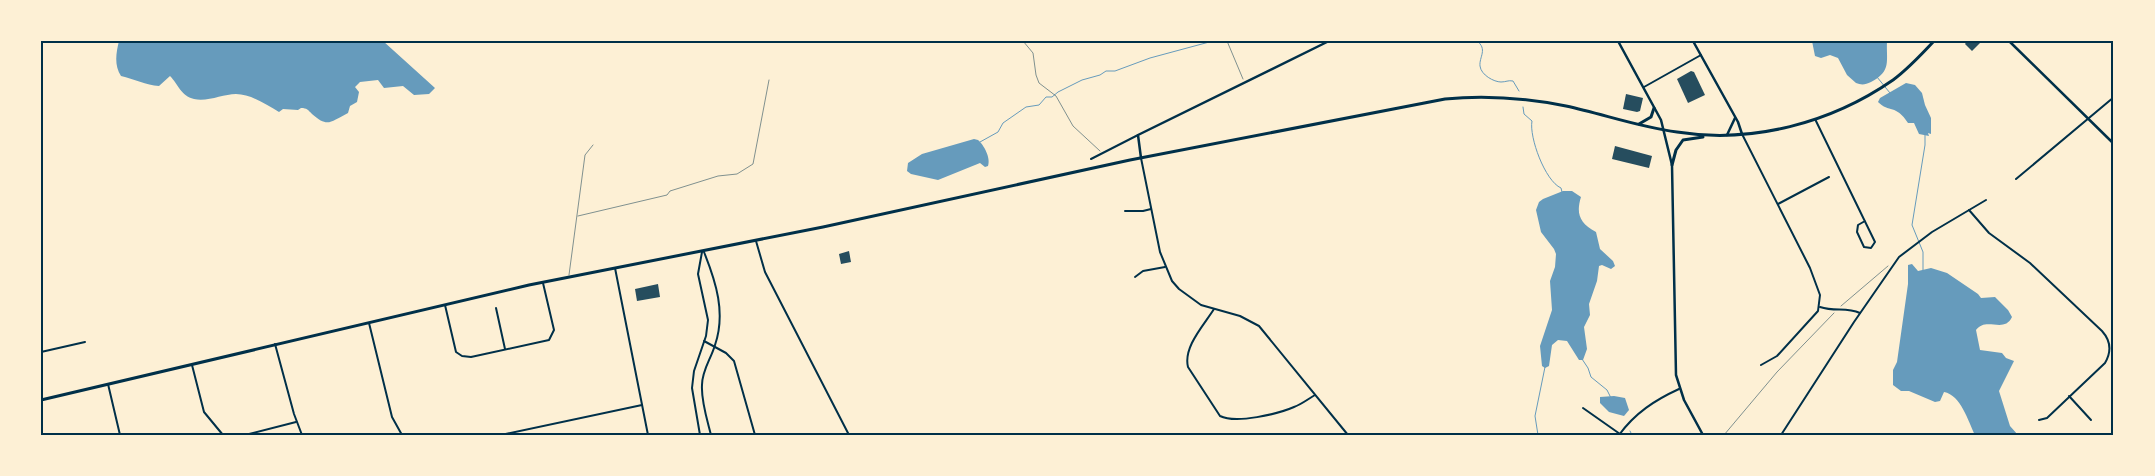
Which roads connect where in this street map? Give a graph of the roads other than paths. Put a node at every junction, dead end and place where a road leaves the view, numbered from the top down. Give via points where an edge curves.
1 (1329, 41) edge
2 (1618, 41) edge
3 (1693, 41) edge
4 (1934, 41) edge
5 (2009, 41) edge
6 (1701, 55) junction
7 (769, 80) dead end
8 (1644, 87) junction
9 (2114, 97) edge
10 (1654, 108) junction
11 (1735, 118) junction
12 (2088, 118) junction
13 (1815, 119) junction
14 (1638, 124) junction
15 (1663, 130) junction
16 (1742, 134) junction
17 (1138, 135) junction
18 (1706, 136) junction
19 (1726, 136) junction
20 (2114, 144) edge
21 (593, 145) dead end
22 (1141, 158) junction
23 (1091, 160) dead end
24 (1672, 165) junction
25 (1829, 177) dead end
26 (2016, 179) dead end
27 (1986, 200) dead end
28 (1777, 204) junction
29 (1151, 209) junction
30 (1969, 210) junction
31 (1125, 211) dead end
32 (578, 216) junction
33 (1865, 221) junction
34 (755, 239) junction
35 (703, 250) junction
36 (1165, 267) junction
37 (615, 268) junction
38 (1135, 277) dead end
39 (569, 278) junction
40 (543, 283) junction
41 (445, 304) junction
42 (1820, 307) junction
43 (496, 308) dead end
44 (1214, 309) junction
45 (1860, 313) junction
46 (369, 323) junction
47 (704, 341) junction
48 (85, 342) dead end
49 (275, 344) junction
50 (715, 346) junction
51 (505, 349) junction
52 (41, 352) edge
53 (192, 364) junction
54 (1761, 365) dead end
55 (108, 384) junction
56 (1679, 389) junction
57 (1315, 395) junction
58 (2069, 396) junction
59 (41, 400) edge
60 (642, 405) junction
61 (1583, 408) dead end
62 (2039, 420) dead end
63 (2091, 420) dead end
64 (296, 422) junction
65 (1619, 434) edge
66 (120, 435) edge
67 (224, 435) edge
68 (245, 435) edge
69 (302, 435) edge
70 (402, 435) edge
71 (501, 435) edge
72 (648, 435) edge
73 (700, 435) edge
74 (711, 435) edge
75 (755, 435) edge
76 (848, 435) edge
77 (1348, 435) edge
78 (1703, 435) edge
79 (1781, 435) edge

1 - 17 street
2 - 8 street
3 - 6 street
4 - 13 main road via 1894,79 1849,105
5 - 12 street
6 - 8 street
6 - 11 street
7 - 32 lane via 752,164 737,174 718,176 670,191 667,195
8 - 10 street
9 - 12 street
10 - 14 main road via 1652,117
10 - 15 street
11 - 16 street
11 - 19 street
12 - 20 street
12 - 26 street
13 - 16 main road
13 - 33 street
14 - 15 main road
14 - 22 main road via 1541,102 1471,97 1429,102
15 - 18 main road
15 - 24 street
16 - 19 main road
16 - 28 street
17 - 22 street
17 - 23 street
18 - 19 main road
18 - 24 main road via 1682,140
21 - 32 lane via 585,155
22 - 29 street
22 - 34 main road
24 - 56 street via 1676,375
25 - 28 street
27 - 30 street
28 - 42 street via 1819,289
29 - 31 street
29 - 36 street
30 - 45 street via 1910,246 1890,267
30 - 58 street via 1989,233 2030,263 2109,339 2105,363
32 - 39 lane
33 - 33 street via 1875,242 1871,248 1864,247 1857,232 1858,225
34 - 35 main road
34 - 76 street via 765,272
35 - 37 main road
35 - 47 street via 698,274 708,314
35 - 50 street via 714,277 720,307
36 - 38 street via 1143,271
36 - 44 street via 1179,289 1201,305
37 - 39 main road
37 - 60 street
39 - 40 main road
40 - 41 main road
40 - 51 street via 554,330 552,335 549,340
41 - 46 main road
41 - 51 street via 456,352 471,357
42 - 45 street
42 - 54 street via 1777,356
43 - 51 street
44 - 57 street via 1240,316 1259,326
44 - 57 street via 1188,350 1186,362 1220,416 1234,420 1280,411
45 - 79 street
46 - 49 main road
46 - 70 street via 392,417
47 - 50 street
47 - 73 street via 692,388
48 - 52 street
49 - 53 main road
49 - 64 street
50 - 74 street via 704,369 701,387
50 - 75 street via 730,356 736,366
53 - 55 main road
53 - 67 street via 204,412
55 - 59 main road
55 - 66 street
56 - 65 street via 1648,406
56 - 78 street
57 - 77 street
58 - 62 street via 2047,418
58 - 63 street
60 - 71 street
60 - 72 street
61 - 65 street
64 - 68 street
64 - 69 street

